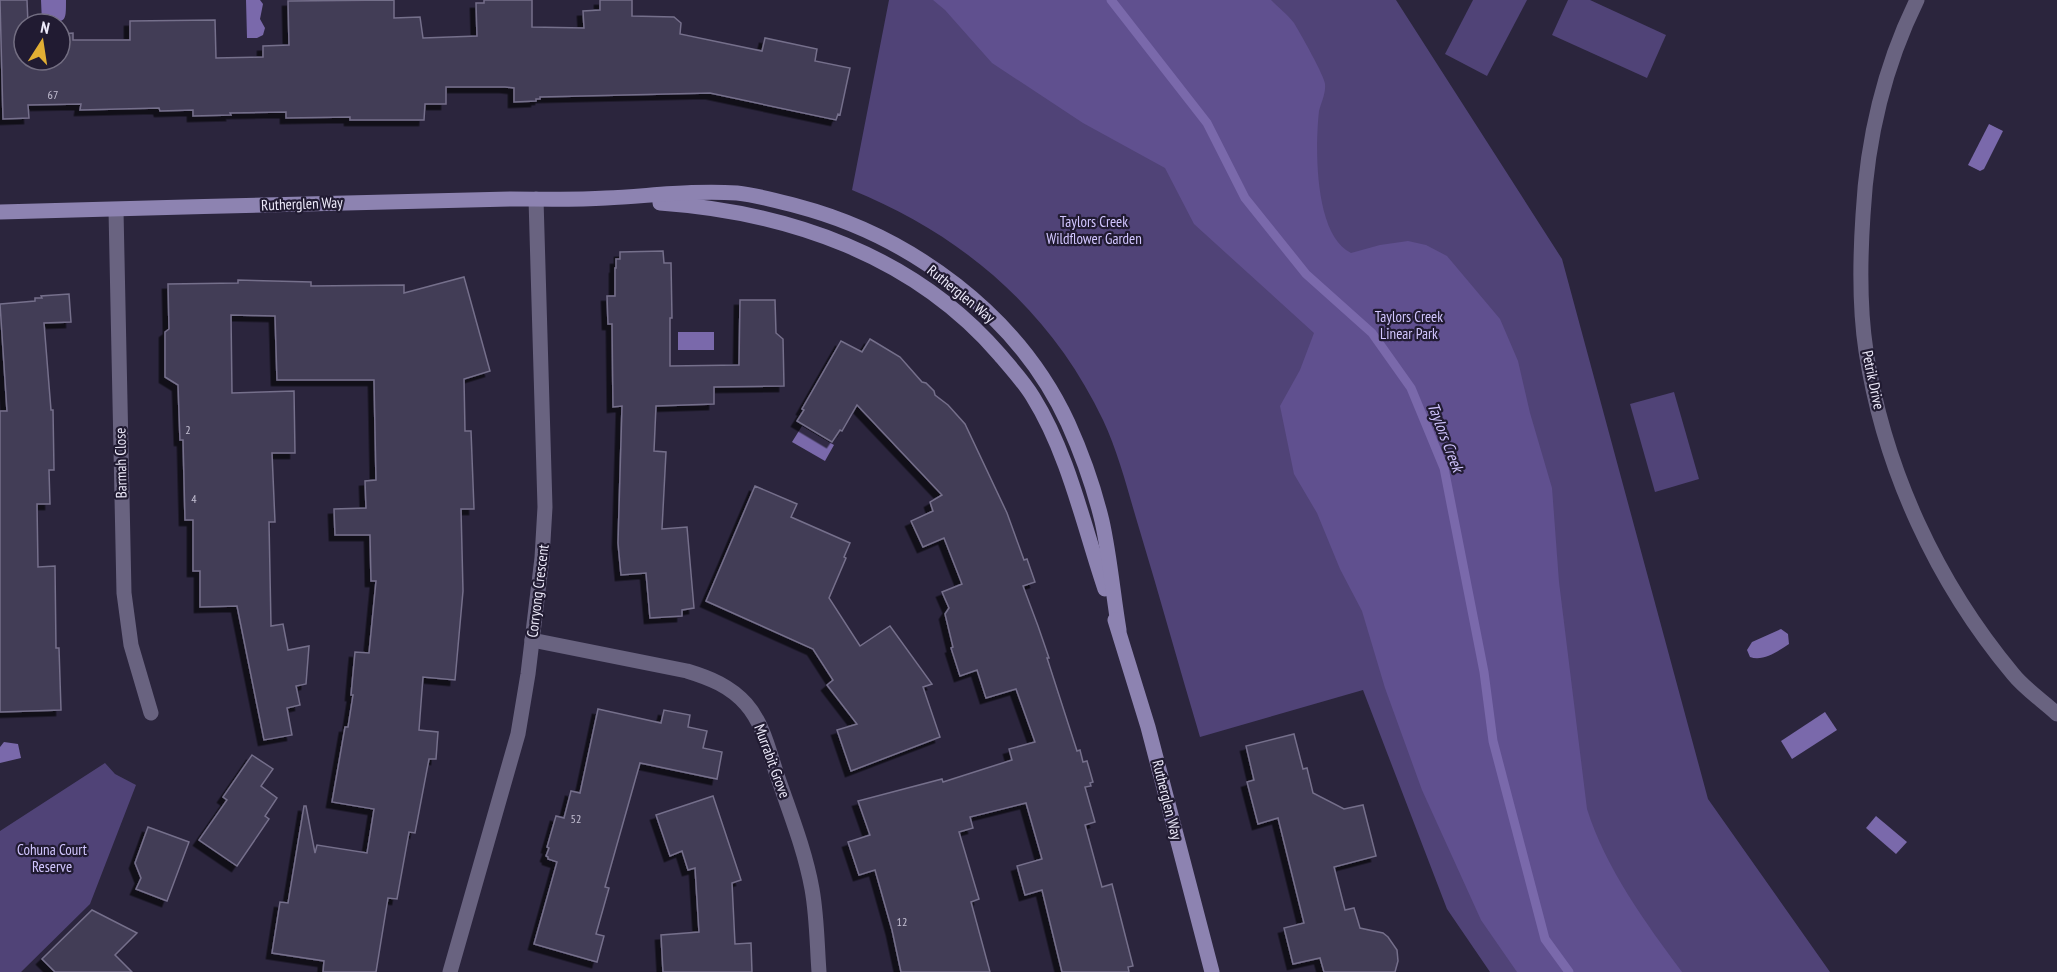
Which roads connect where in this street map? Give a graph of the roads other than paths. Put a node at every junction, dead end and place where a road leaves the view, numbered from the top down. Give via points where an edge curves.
1 (1917, 0) edge
2 (603, 198) junction
3 (536, 199) junction
4 (116, 210) junction
5 (0, 212) edge
6 (1119, 630) junction
7 (532, 640) junction
8 (151, 713) dead end
9 (2057, 714) edge
10 (450, 972) edge
11 (819, 972) edge
12 (1212, 972) edge

1 - 9 street, Petrik Drive via 1878,107 1864,188 1861,306 1872,382 1913,514 1957,598 2014,676
2 - 3 street, Rutherglen Way
2 - 6 street, Rutherglen Way via 736,211 826,236 894,267 958,312 1011,368 1033,397 1050,430
2 - 6 street, Rutherglen Way via 740,193 807,209 842,219 893,244 977,302 1036,369 1068,423 1102,523
3 - 4 street, Rutherglen Way
3 - 7 street, Corryong Crescent via 545,532
4 - 5 street, Rutherglen Way
4 - 8 street, Barmah Close via 123,593 131,645
6 - 12 street, Rutherglen Way
7 - 10 street, Corryong Crescent via 518,734
7 - 11 street, Murrabit Grove via 695,674 720,683 748,706 764,734 805,857 813,890

